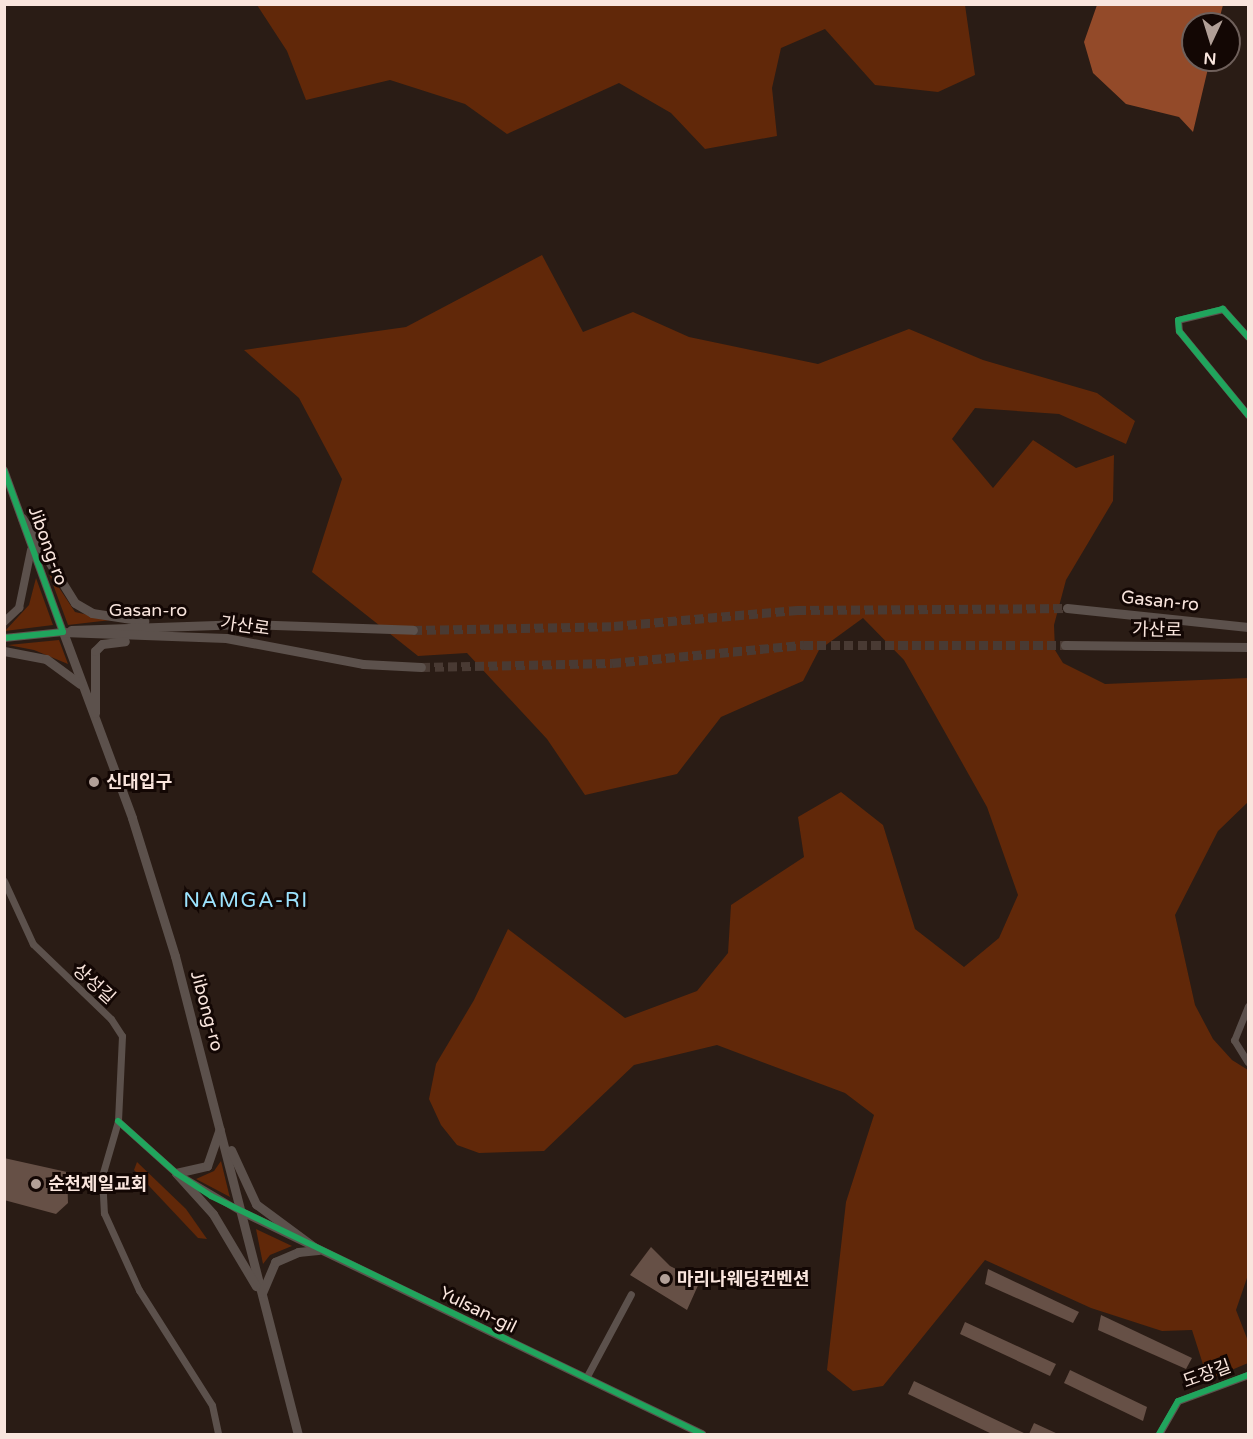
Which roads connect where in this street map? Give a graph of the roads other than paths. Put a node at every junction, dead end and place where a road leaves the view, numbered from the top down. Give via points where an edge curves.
1 (1248, 337) edge
2 (1248, 415) edge
3 (4, 470) edge
4 (22, 518) junction
5 (32, 547) junction
6 (1067, 608) tunnel mouth
7 (4, 622) edge
8 (179, 626) junction
9 (1248, 627) edge
10 (413, 630) tunnel mouth
11 (63, 632) junction
12 (178, 637) junction
13 (4, 638) edge
14 (1065, 645) tunnel mouth
15 (1248, 647) edge
16 (4, 651) edge
17 (421, 667) tunnel mouth
18 (82, 686) junction
19 (95, 721) junction
20 (4, 881) edge
21 (1248, 1006) edge
22 (1248, 1062) edge
23 (118, 1121) junction
24 (220, 1126) junction
25 (176, 1173) junction
26 (242, 1212) junction
27 (318, 1250) junction
28 (632, 1294) dead end
29 (261, 1295) junction
30 (1248, 1375) edge
31 (586, 1378) junction
32 (218, 1434) edge
33 (298, 1434) edge
34 (702, 1434) edge
35 (1159, 1434) edge

1 - 2 street via 1223,309 1178,320 1179,331
3 - 4 street, Jibong-ro
4 - 5 street, Jibong-ro
4 - 8 main road via 69,597 82,608 102,616
5 - 7 street via 23,598
5 - 11 street, Jibong-ro
6 - 9 main road, Gasan-ro
8 - 10 main road, Gasan-ro
8 - 11 main road, Gasan-ro via 88,626
11 - 12 main road, 가산로
11 - 13 street
11 - 18 main road, Jibong-ro
12 - 17 main road, 가산로 via 226,638 363,664
12 - 19 main road via 111,642 98,647 94,665
14 - 15 main road, 가산로
16 - 18 main road via 46,659
18 - 19 main road, Jibong-ro
19 - 24 main road, Jibong-ro via 132,818 175,956
20 - 23 street, 상성길 via 33,944 118,1027 124,1058
21 - 22 street via 1234,1040
23 - 25 street
23 - 32 street, 상성길 via 102,1176 104,1213 139,1290 212,1405
24 - 25 main road via 213,1160 200,1171
24 - 26 main road, Jibong-ro
24 - 27 main road via 256,1204
25 - 26 street
25 - 29 main road via 213,1214
26 - 27 street, Yulsan-gil
26 - 29 main road, Jibong-ro
27 - 29 main road via 298,1252 275,1262
27 - 31 street, Yulsan-gil
28 - 31 street
29 - 33 main road, Jibong-ro
30 - 35 street, 도장길 via 1178,1401
31 - 34 street, Yulsan-gil

